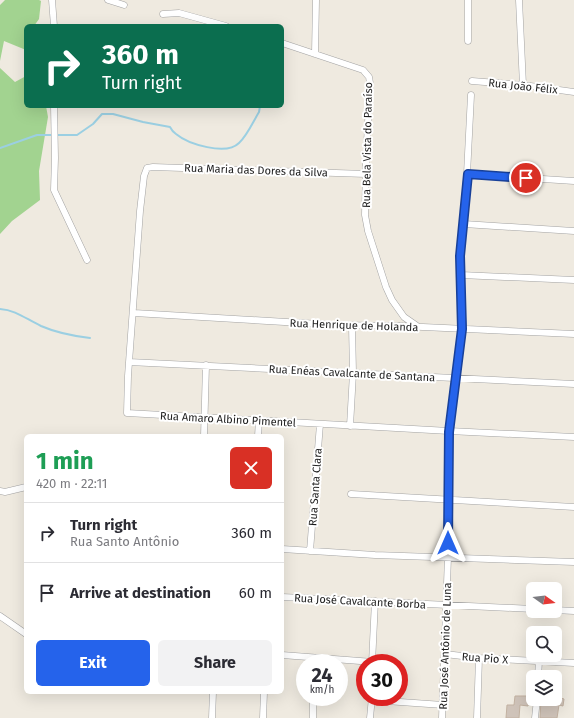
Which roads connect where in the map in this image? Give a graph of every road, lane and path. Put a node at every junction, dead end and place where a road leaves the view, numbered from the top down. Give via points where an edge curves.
1 (52, 0) edge
2 (108, 0) edge
3 (316, 0) edge
4 (468, 0) edge
5 (519, 0) edge
6 (124, 5) dead end
7 (163, 14) dead end
8 (54, 24) edge
9 (219, 24) edge
10 (468, 41) dead end
11 (284, 44) edge
12 (315, 54) junction
13 (472, 81) dead end
14 (523, 85) junction
15 (574, 92) edge
16 (471, 95) dead end
17 (54, 108) edge
18 (147, 168) joint
19 (366, 174) junction
20 (468, 174) junction
21 (574, 181) edge
22 (464, 224) junction
23 (574, 231) edge
24 (87, 260) dead end
25 (461, 275) junction
26 (574, 280) edge
27 (134, 313) junction
28 (352, 326) junction
29 (418, 326) junction
30 (462, 329) junction
31 (574, 334) edge
32 (129, 362) junction
33 (206, 365) junction
34 (353, 373) junction
35 (455, 379) junction
36 (574, 384) edge
37 (205, 416) junction
38 (259, 420) junction
39 (320, 424) junction
40 (350, 426) junction
41 (449, 432) junction
42 (204, 434) edge
43 (258, 434) edge
44 (574, 437) edge
45 (24, 488) edge
46 (0, 490) edge
47 (351, 494) dead end
48 (448, 500) junction
49 (574, 507) edge
50 (284, 549) edge
51 (310, 551) junction
52 (448, 557) junction
53 (574, 562) edge
54 (284, 597) edge
55 (375, 601) junction
56 (446, 605) junction
57 (526, 609) edge
58 (562, 610) edge
59 (574, 611) edge
60 (0, 616) edge
61 (24, 633) edge
62 (372, 654) edge
63 (445, 654) junction
64 (284, 656) edge
65 (296, 658) edge
66 (479, 658) junction
67 (526, 660) edge
68 (551, 662) edge
69 (574, 664) edge
70 (214, 694) edge
71 (264, 694) edge
72 (408, 702) edge
73 (443, 705) junction
74 (313, 706) edge
75 (371, 706) edge
76 (536, 706) edge
77 (212, 718) edge
78 (263, 718) edge
79 (312, 718) edge
80 (370, 718) edge
81 (442, 718) edge
82 (477, 718) edge
83 (535, 718) edge

1 - 8 street
2 - 6 street
3 - 12 street
4 - 10 street
5 - 14 street
7 - 9 street via 179,13
11 - 12 street
12 - 19 street, Rua Bela Vista do Paraíso via 363,70 369,77
13 - 14 street, Rua João Félix
14 - 15 street, Rua João Félix
16 - 20 street, Rua José Antônio de Luna
17 - 24 street via 54,190
18 - 19 street, Rua Maria das Dores da Silva
18 - 27 street, Rua Amaro Albino Pimentel via 140,211
19 - 29 street, Rua Bela Vista do Paraíso via 365,215 386,287 398,311
20 - 21 street
20 - 22 street, Rua José Antônio de Luna
22 - 23 street
22 - 25 street, Rua José Antônio de Luna via 460,256
25 - 26 street
25 - 30 street, Rua José Antônio de Luna
27 - 28 street, Rua Henrique de Holanda
27 - 32 street, Rua Amaro Albino Pimentel
28 - 29 street, Rua Henrique de Holanda
28 - 34 street
29 - 30 street, Rua Henrique de Holanda
30 - 31 street, Rua Henrique de Holanda
30 - 35 street, Rua José Antônio de Luna
32 - 33 street, Rua Enéas Cavalcante de Santana
32 - 37 street, Rua Amaro Albino Pimentel via 127,412
33 - 34 street, Rua Enéas Cavalcante de Santana
33 - 37 street
34 - 35 street, Rua Enéas Cavalcante de Santana
34 - 40 street
35 - 36 street, Rua Enéas Cavalcante de Santana
35 - 41 street, Rua José Antônio de Luna
37 - 38 street, Rua Amaro Albino Pimentel
37 - 42 street
38 - 39 street, Rua Amaro Albino Pimentel
38 - 43 street
39 - 40 street, Rua Amaro Albino Pimentel
39 - 51 street, Rua Santa Clara
40 - 41 street, Rua Amaro Albino Pimentel
41 - 44 street, Rua Amaro Albino Pimentel
41 - 48 street, Rua José Antônio de Luna
45 - 46 street via 6,492
47 - 48 street
48 - 49 street
48 - 52 street, Rua José Antônio de Luna
50 - 51 street
51 - 52 street
52 - 53 street
52 - 56 street, Rua José Antônio de Luna
54 - 55 street, Rua José Cavalcante Borba
55 - 56 street, Rua José Cavalcante Borba
55 - 62 street
56 - 57 street, Rua José Cavalcante Borba
56 - 63 street, Rua José Antônio de Luna
58 - 59 street
60 - 61 street
63 - 66 street, Rua Pio X
63 - 73 street, Rua José Antônio de Luna
64 - 65 street
66 - 67 street, Rua Pio X
66 - 82 street
68 - 69 street, Rua Pio X
70 - 77 street
71 - 78 street
72 - 73 street
73 - 81 street, Rua José Antônio de Luna
74 - 79 street
75 - 80 street
76 - 83 street

